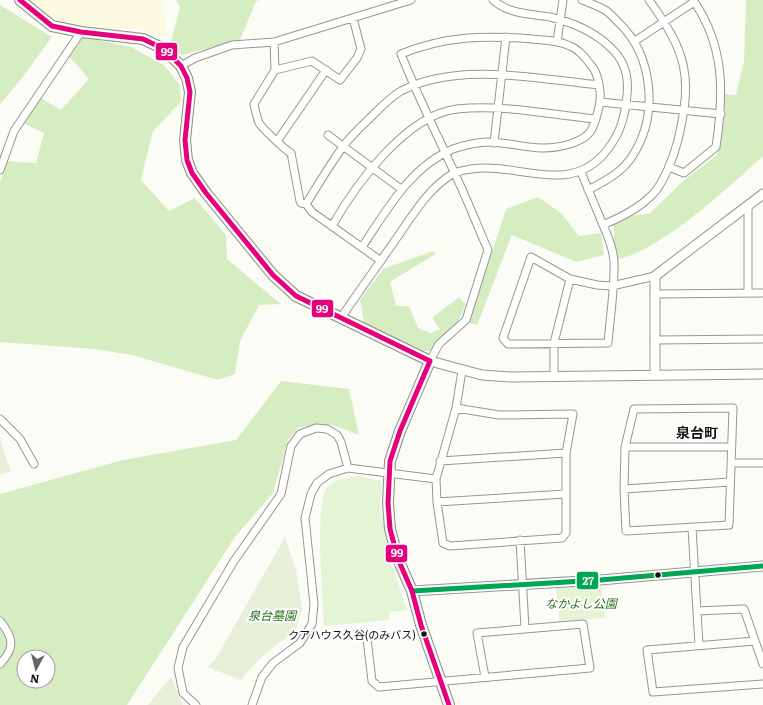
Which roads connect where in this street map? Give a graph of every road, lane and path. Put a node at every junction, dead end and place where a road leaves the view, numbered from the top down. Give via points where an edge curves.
1 (20, 0) edge
2 (411, 0) edge
3 (493, 0) edge
4 (563, 0) edge
5 (582, 0) edge
6 (649, 0) edge
7 (694, 1) edge
8 (353, 18) junction
9 (561, 20) junction
10 (664, 21) junction
11 (81, 32) junction
12 (506, 37) junction
13 (635, 41) junction
14 (274, 42) junction
15 (557, 42) junction
16 (181, 66) junction
17 (275, 70) junction
18 (326, 70) junction
19 (502, 76) junction
20 (598, 85) junction
21 (413, 86) junction
22 (600, 102) junction
23 (626, 104) junction
24 (650, 107) junction
25 (498, 108) junction
26 (685, 111) junction
27 (721, 114) junction
28 (429, 119) junction
29 (596, 119) junction
30 (328, 135) dead end
31 (278, 140) junction
32 (494, 143) junction
33 (342, 147) junction
34 (445, 154) junction
35 (668, 167) junction
36 (371, 169) junction
37 (0, 170) edge
38 (580, 172) junction
39 (455, 173) junction
40 (401, 189) junction
41 (588, 190) junction
42 (763, 194) edge
43 (306, 204) junction
44 (748, 206) junction
45 (332, 226) junction
46 (604, 226) junction
47 (362, 247) junction
48 (381, 261) junction
49 (655, 276) junction
50 (570, 279) junction
51 (612, 286) junction
52 (748, 293) junction
53 (763, 293) edge
54 (654, 294) junction
55 (341, 318) junction
56 (763, 339) edge
57 (654, 340) junction
58 (554, 343) junction
59 (430, 361) junction
60 (462, 371) junction
61 (655, 374) junction
62 (763, 374) edge
63 (554, 376) junction
64 (456, 408) junction
65 (0, 419) edge
66 (731, 447) junction
67 (625, 448) junction
68 (566, 453) junction
69 (440, 461) junction
70 (732, 463) junction
71 (763, 463) edge
72 (34, 464) dead end
73 (348, 468) junction
74 (389, 473) junction
75 (436, 478) junction
76 (730, 482) junction
77 (624, 489) junction
78 (566, 494) junction
79 (437, 502) junction
80 (692, 528) junction
81 (520, 540) junction
82 (763, 566) edge
83 (696, 571) junction
84 (522, 584) junction
85 (412, 591) junction
86 (697, 611) junction
87 (0, 621) edge
88 (525, 628) junction
89 (367, 639) dead end
90 (755, 641) junction
91 (699, 645) junction
92 (0, 664) edge
93 (763, 664) edge
94 (485, 677) junction
95 (441, 681) junction
96 (763, 684) edge
97 (196, 705) edge
98 (252, 705) edge
99 (449, 705) edge

1 - 11 main road via 52,26
2 - 8 street
3 - 9 street via 506,9
4 - 9 street
5 - 13 street via 606,10
6 - 10 street
7 - 10 street
7 - 27 street via 714,38 718,54
8 - 14 street
8 - 18 street via 361,49 357,58 340,80
9 - 15 street
9 - 23 street via 599,38 611,48 625,70
10 - 13 street
10 - 26 street via 676,41 684,67 687,88
11 - 16 main road via 143,39 164,49
11 - 37 street via 14,131
12 - 15 street
12 - 19 street
12 - 21 street via 454,38 401,54
13 - 24 street via 649,88
14 - 16 street via 232,45 195,58
14 - 17 street
15 - 20 street via 571,46 584,56 596,69
16 - 55 main road via 190,92 185,140 187,160 192,173 273,275 296,296
17 - 18 street via 312,61
17 - 31 street via 254,104 260,124
18 - 31 street
19 - 20 street
19 - 21 street via 447,76
19 - 25 street
20 - 22 street
21 - 28 street
21 - 33 street via 389,100
22 - 23 street
22 - 29 street
23 - 24 street
23 - 38 street via 621,126 612,145 597,161
24 - 26 street
24 - 41 street via 633,155 621,170
25 - 28 street via 457,110
25 - 29 street
25 - 32 street
26 - 27 street
26 - 35 street
27 - 35 street via 716,147 684,173
28 - 34 street
28 - 36 street via 399,140
29 - 32 street via 590,134 577,142 556,148 541,149
30 - 33 street
31 - 43 street via 279,146 291,153 300,201
32 - 34 street via 467,144
33 - 36 street
33 - 43 street
34 - 39 street
34 - 40 street via 427,164
35 - 46 street via 654,194 637,208
36 - 40 street
36 - 45 street
38 - 39 street via 572,175 544,174 480,168
38 - 41 street
39 - 48 street via 426,197
39 - 59 street via 488,250 466,320 439,344
40 - 47 street
41 - 46 street
42 - 44 street
43 - 45 street via 312,212
44 - 49 street
44 - 52 street
45 - 47 street
46 - 51 street via 614,267
47 - 48 street
48 - 55 street
49 - 51 street
49 - 54 street
50 - 51 street
50 - 58 street
50 - 58 street via 531,257 503,338 508,344
51 - 58 street via 608,343
52 - 53 street
52 - 54 street
54 - 57 street
55 - 59 main road
56 - 57 street
57 - 61 street
58 - 63 street
59 - 60 street
59 - 74 main road via 400,431 390,461
60 - 63 street via 511,377
60 - 64 street
61 - 62 street
61 - 63 street
64 - 68 street via 499,415 573,414
64 - 69 street
65 - 72 street via 20,439
66 - 67 street
66 - 67 street via 733,408 634,409
66 - 70 street
67 - 77 street
68 - 69 street
68 - 78 street
69 - 75 street
70 - 71 street
70 - 76 street
73 - 74 street
73 - 97 street via 341,442 337,435 327,429 316,428 300,434 292,446 281,494 234,561 183,648 178,668 183,693
73 - 98 street via 333,472 317,483 305,511 314,604 312,624 300,643 262,676
74 - 75 street
74 - 85 main road via 390,529 398,559
75 - 79 street
76 - 77 street
76 - 80 street via 729,525
77 - 80 street via 626,531
78 - 79 street
78 - 81 street via 566,533 562,538
79 - 81 street via 443,543 450,546
80 - 83 street
81 - 84 street
82 - 83 street
83 - 84 street
83 - 86 street
84 - 85 street
84 - 88 street
85 - 95 main road via 421,626
86 - 90 street via 744,609
86 - 91 street
87 - 92 street via 11,639 10,653
88 - 94 street via 477,633
88 - 94 street via 583,624 590,668
89 - 95 street via 372,681 379,687
90 - 91 street
90 - 93 street
91 - 96 street via 647,650 653,692
94 - 95 street
95 - 99 main road

